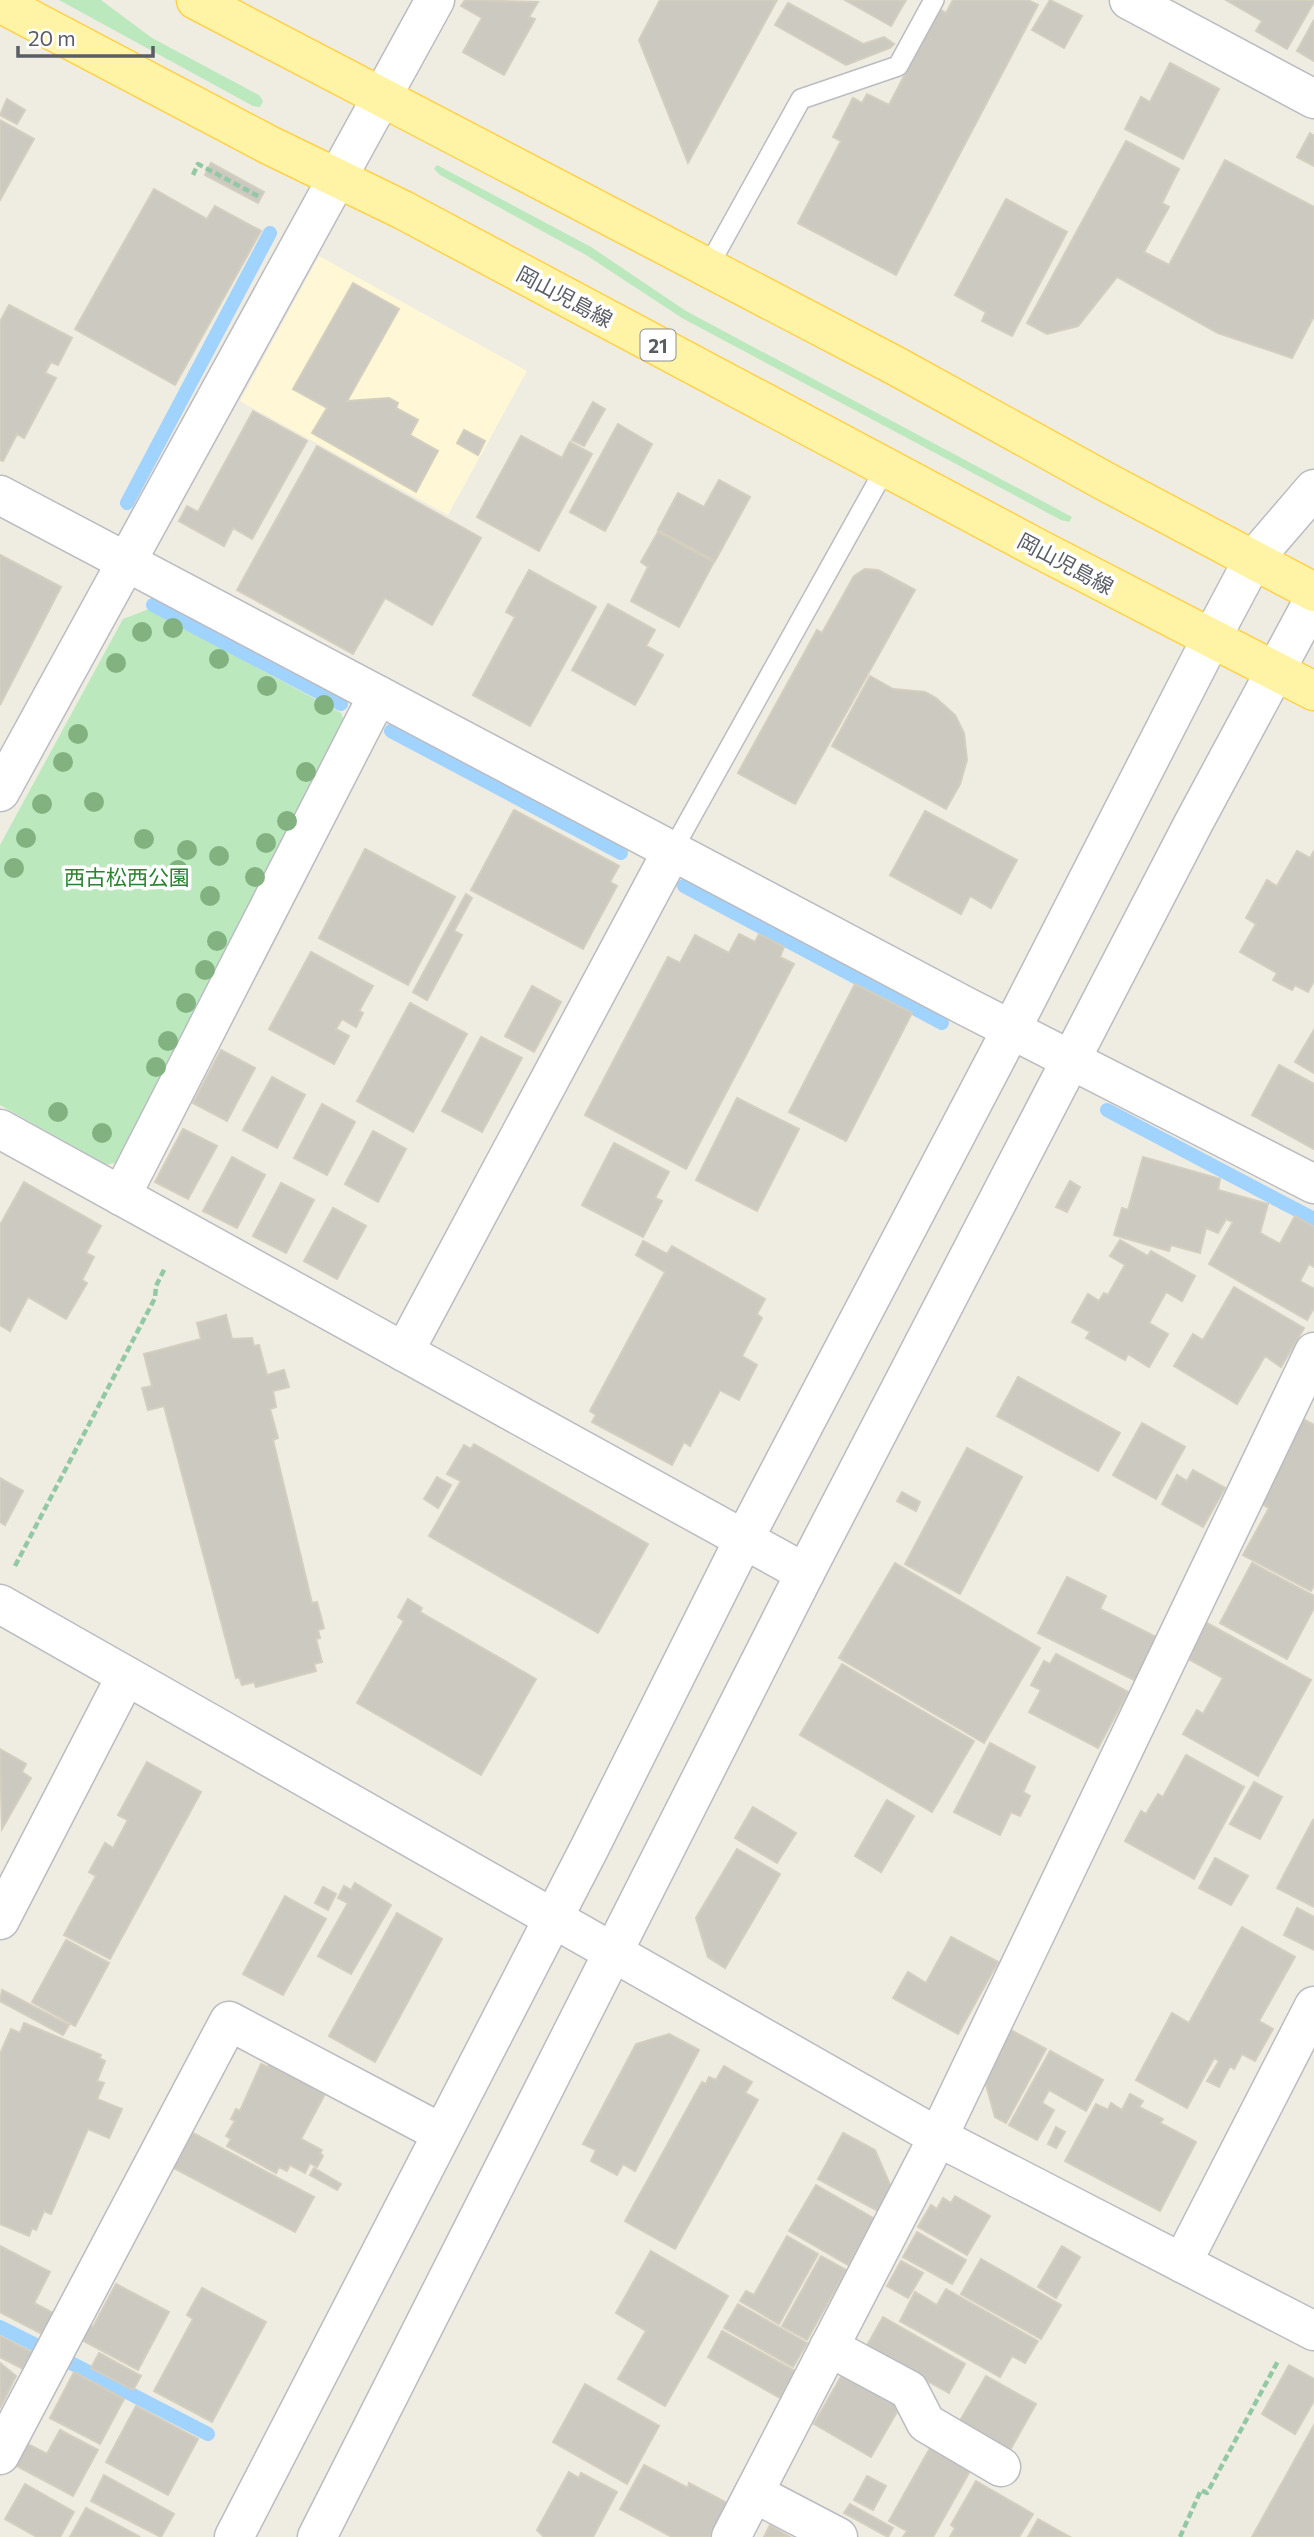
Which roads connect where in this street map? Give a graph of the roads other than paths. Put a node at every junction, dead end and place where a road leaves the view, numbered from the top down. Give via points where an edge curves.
1 (197, 0) edge
2 (435, 0) edge
3 (934, 0) edge
4 (1129, 0) edge
5 (0, 3) edge
6 (382, 97) junction
7 (1314, 99) edge
8 (338, 178) junction
9 (708, 267) junction
10 (886, 467) junction
11 (1314, 489) edge
12 (0, 495) edge
13 (1253, 560) junction
14 (128, 563) junction
15 (1314, 592) edge
16 (1314, 599) edge
17 (1211, 639) junction
18 (1276, 672) junction
19 (1314, 691) edge
20 (377, 695) junction
21 (0, 792) edge
22 (672, 851) junction
23 (1011, 1030) junction
24 (1073, 1061) junction
25 (0, 1129) edge
26 (1314, 1184) edge
27 (121, 1196) junction
28 (404, 1352) junction
29 (1314, 1352) edge
30 (744, 1539) junction
31 (805, 1573) junction
32 (6, 1587) edge
33 (126, 1675) junction
34 (553, 1918) junction
35 (0, 1920) edge
36 (612, 1952) junction
37 (1314, 2006) edge
38 (441, 2133) junction
39 (938, 2137) junction
40 (1182, 2263) junction
41 (1306, 2327) edge
42 (829, 2347) junction
43 (0, 2455) edge
44 (1001, 2467) dead end
45 (754, 2493) junction
46 (234, 2537) edge
47 (317, 2537) edge
48 (731, 2537) edge
49 (838, 2537) edge

1 - 6 main road
2 - 6 street
3 - 9 lane via 898,66 801,99
4 - 7 street
5 - 8 main road, 岡山児島線 / 21
6 - 8 street
6 - 9 main road
8 - 10 main road, 岡山児島線 / 21
8 - 14 street
9 - 13 main road
10 - 17 main road, 岡山児島線 / 21
10 - 22 lane
11 - 13 street
12 - 14 street
13 - 15 main road
13 - 17 street
14 - 20 street
14 - 21 street
16 - 18 street
17 - 18 main road, 岡山児島線 / 21
17 - 23 street
18 - 19 main road, 岡山児島線 / 21
18 - 24 street
20 - 22 street
20 - 27 street
22 - 23 street
22 - 28 street
23 - 24 street
23 - 30 street
24 - 26 street
24 - 31 street
25 - 27 street
27 - 28 street
28 - 30 street
29 - 39 street
30 - 31 street
30 - 34 street
31 - 36 street
32 - 33 street
33 - 34 street
33 - 35 street
34 - 36 street
34 - 38 street
36 - 39 street
36 - 47 street
37 - 40 street
38 - 43 street via 229,2021
38 - 46 street
39 - 40 street
39 - 42 street
40 - 41 street
42 - 44 street via 909,2390 926,2423
42 - 45 street
45 - 48 street
45 - 49 street

